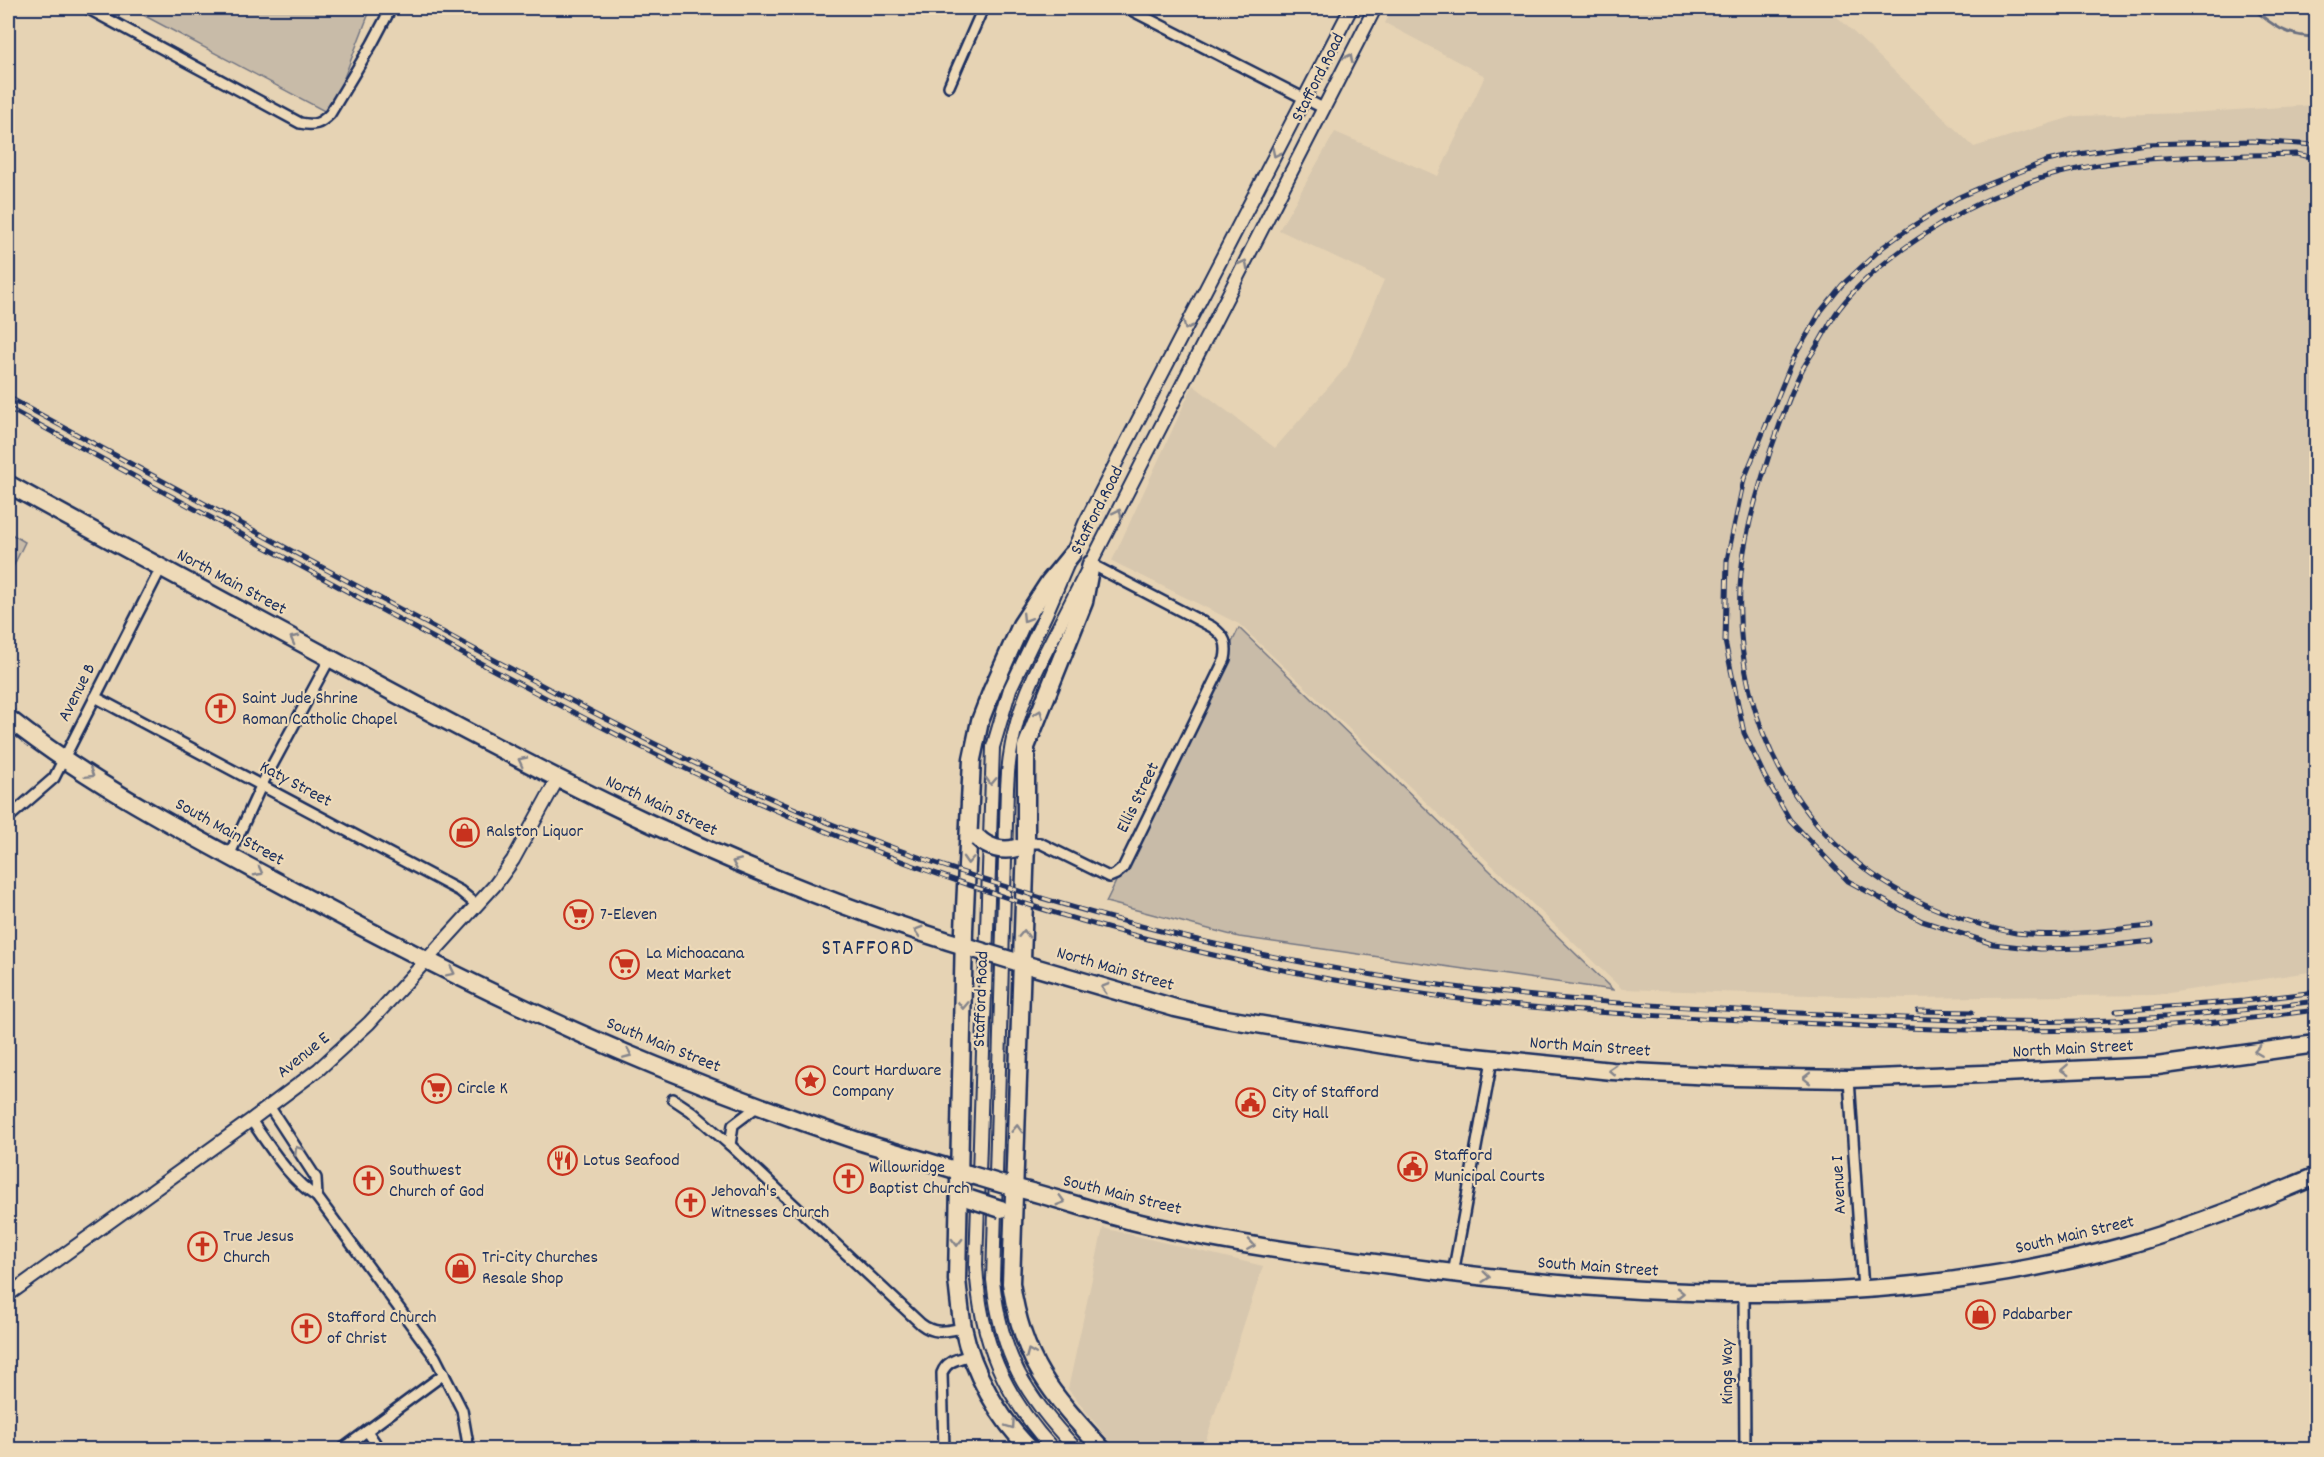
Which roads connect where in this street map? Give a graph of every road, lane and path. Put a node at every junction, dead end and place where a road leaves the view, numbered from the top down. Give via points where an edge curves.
1 (87, 8) edge
2 (391, 8) edge
3 (983, 8) edge
4 (1127, 8) edge
5 (1351, 8) edge
6 (1375, 8) edge
7 (949, 86) dead end
8 (1304, 99) junction
9 (1323, 108) junction
10 (8, 484) edge
11 (1072, 554) junction
12 (1090, 564) junction
13 (161, 568) junction
14 (330, 658) junction
15 (95, 697) junction
16 (8, 718) edge
17 (65, 758) junction
18 (556, 780) junction
19 (261, 786) junction
20 (8, 818) edge
21 (974, 835) junction
22 (1021, 846) junction
23 (229, 856) junction
24 (477, 905) junction
25 (969, 948) junction
26 (427, 960) junction
27 (1016, 962) junction
28 (2316, 1044) edge
29 (1492, 1060) junction
30 (1849, 1078) junction
31 (673, 1099) dead end
32 (269, 1106) junction
33 (759, 1106) junction
34 (251, 1120) junction
35 (730, 1145) junction
36 (963, 1173) junction
37 (2316, 1176) edge
38 (1010, 1186) junction
39 (317, 1197) junction
40 (963, 1204) junction
41 (1012, 1224) junction
42 (1453, 1274) junction
43 (1863, 1290) junction
44 (1744, 1294) junction
45 (8, 1295) edge
46 (963, 1328) junction
47 (972, 1355) junction
48 (444, 1374) junction
49 (367, 1431) junction
50 (341, 1449) edge
51 (380, 1449) edge
52 (469, 1449) edge
53 (944, 1449) edge
54 (1032, 1449) edge
55 (1054, 1449) edge
56 (1077, 1449) edge
57 (1103, 1449) edge
58 (1745, 1449) edge

1 - 2 street via 312,126 330,114
3 - 7 street
4 - 8 street
5 - 8 main road, Stafford Road
9 -> 6 main road, Stafford Road
8 - 9 street
8 -> 11 main road, Stafford Road
12 -> 9 main road, Stafford Road
10 - 13 highway, North Main Street
11 -> 21 highway via 1021,625 980,721 972,759
11 -> 55 main road, Stafford Road via 1010,689 993,747 976,1265 983,1326 1004,1383 1021,1411
22 -> 12 highway via 1026,747 1084,602
12 - 22 street, Ellis Street via 1223,634 1227,643 1225,659 1124,868 1109,877 1040,843
12 - 56 main road, Stafford Road via 1030,684 1011,739 993,1257 999,1319 1008,1352 1035,1403
14 -> 13 highway, North Main Street
13 - 15 street, Avenue B
18 -> 14 highway, North Main Street
14 - 19 street
15 - 17 street, Avenue B
15 - 19 street, Katy Street
16 - 17 highway, South Main Street
17 - 20 street, Avenue B via 49,784
17 -> 23 highway, South Main Street
18 - 24 main road, Avenue E via 513,860
25 -> 18 highway, North Main Street via 744,867
19 - 23 street
19 - 24 street, Katy Street via 460,891
21 - 22 highway, bridge via 984,844 1007,851
21 -> 25 highway
27 -> 22 highway
23 -> 26 highway, South Main Street
24 - 26 main road, Avenue E
25 - 27 highway, North Main Street, bridge
25 -> 36 highway
26 - 32 main road, Avenue E via 344,1047
26 -> 33 highway, South Main Street via 563,1026
29 -> 27 highway, North Main Street via 1220,1018
38 -> 27 highway
28 -> 30 highway, North Main Street via 2157,1066
30 -> 29 highway, North Main Street via 1612,1071
29 - 42 street
30 - 43 street, Avenue I
31 - 35 street
32 - 34 main road, Avenue E
39 -> 32 street via 316,1178
33 - 35 street via 733,1125
33 - 36 highway, South Main Street
34 - 39 street via 290,1174
34 - 45 main road, Avenue E
35 - 46 street via 921,1324 940,1333
36 - 38 highway, South Main Street, bridge
36 - 40 highway
37 - 43 highway, South Main Street via 2224,1214 2121,1247 1988,1276
38 - 41 highway
38 -> 42 highway, South Main Street via 1130,1221
39 - 48 street
40 - 41 highway, bridge via 1001,1209
40 -> 46 highway via 957,1281
57 -> 41 highway via 1057,1400 1030,1355 1015,1312 1011,1283
42 -> 44 highway, South Main Street via 1614,1289
43 - 44 highway, South Main Street
44 - 58 street, Kings Way
46 - 47 highway
47 - 53 street via 945,1365 942,1373
47 -> 54 highway via 982,1381
48 - 49 street
48 - 52 street via 462,1410
49 - 50 street
49 - 51 street

